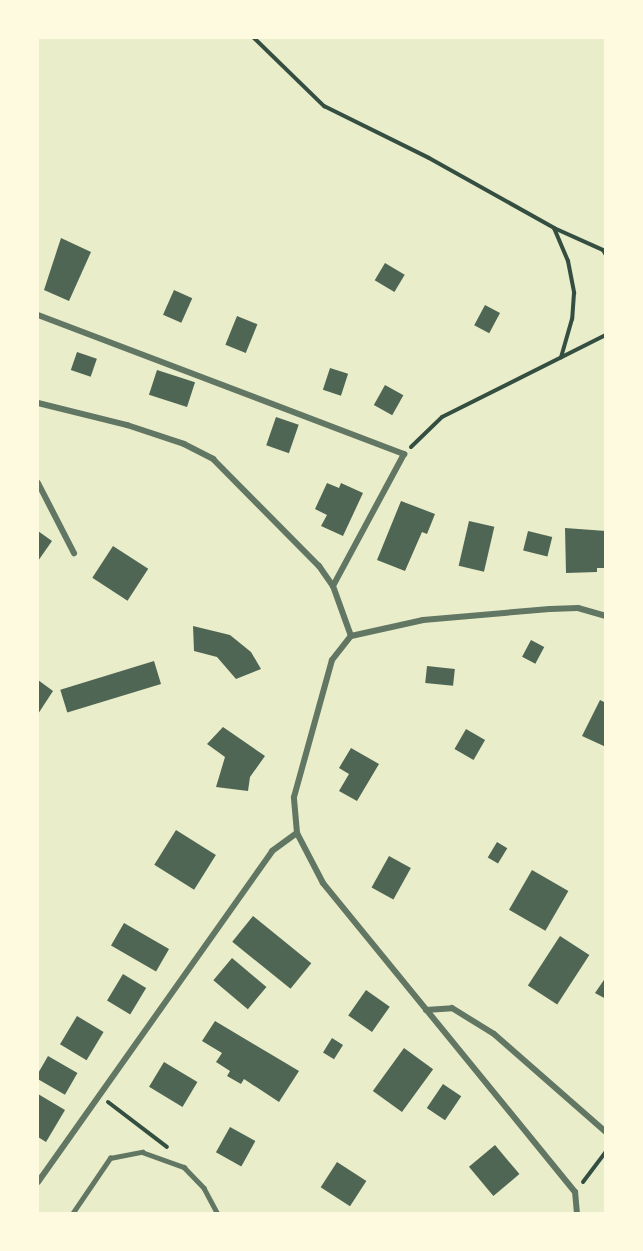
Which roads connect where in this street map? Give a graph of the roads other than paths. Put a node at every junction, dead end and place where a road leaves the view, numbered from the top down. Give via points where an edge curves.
1 (38, 315) edge
2 (38, 403) edge
3 (38, 483) edge
4 (74, 553) dead end
5 (333, 586) junction
6 (606, 616) edge
7 (351, 636) junction
8 (297, 832) junction
9 (426, 1010) junction
10 (606, 1132) edge
11 (38, 1182) edge
12 (72, 1214) edge
13 (218, 1214) edge
14 (577, 1214) edge

1 - 5 street via 404,454
2 - 5 street via 127,425 201,451 223,468 320,566
3 - 4 street
5 - 7 street
6 - 7 street via 578,608 527,611 423,620
7 - 8 street via 332,660 297,781
8 - 9 street via 323,883
8 - 11 street via 272,851
9 - 10 street via 452,1008 494,1034
9 - 14 street via 575,1192
12 - 13 lane via 110,1158 142,1152 184,1167 204,1188

